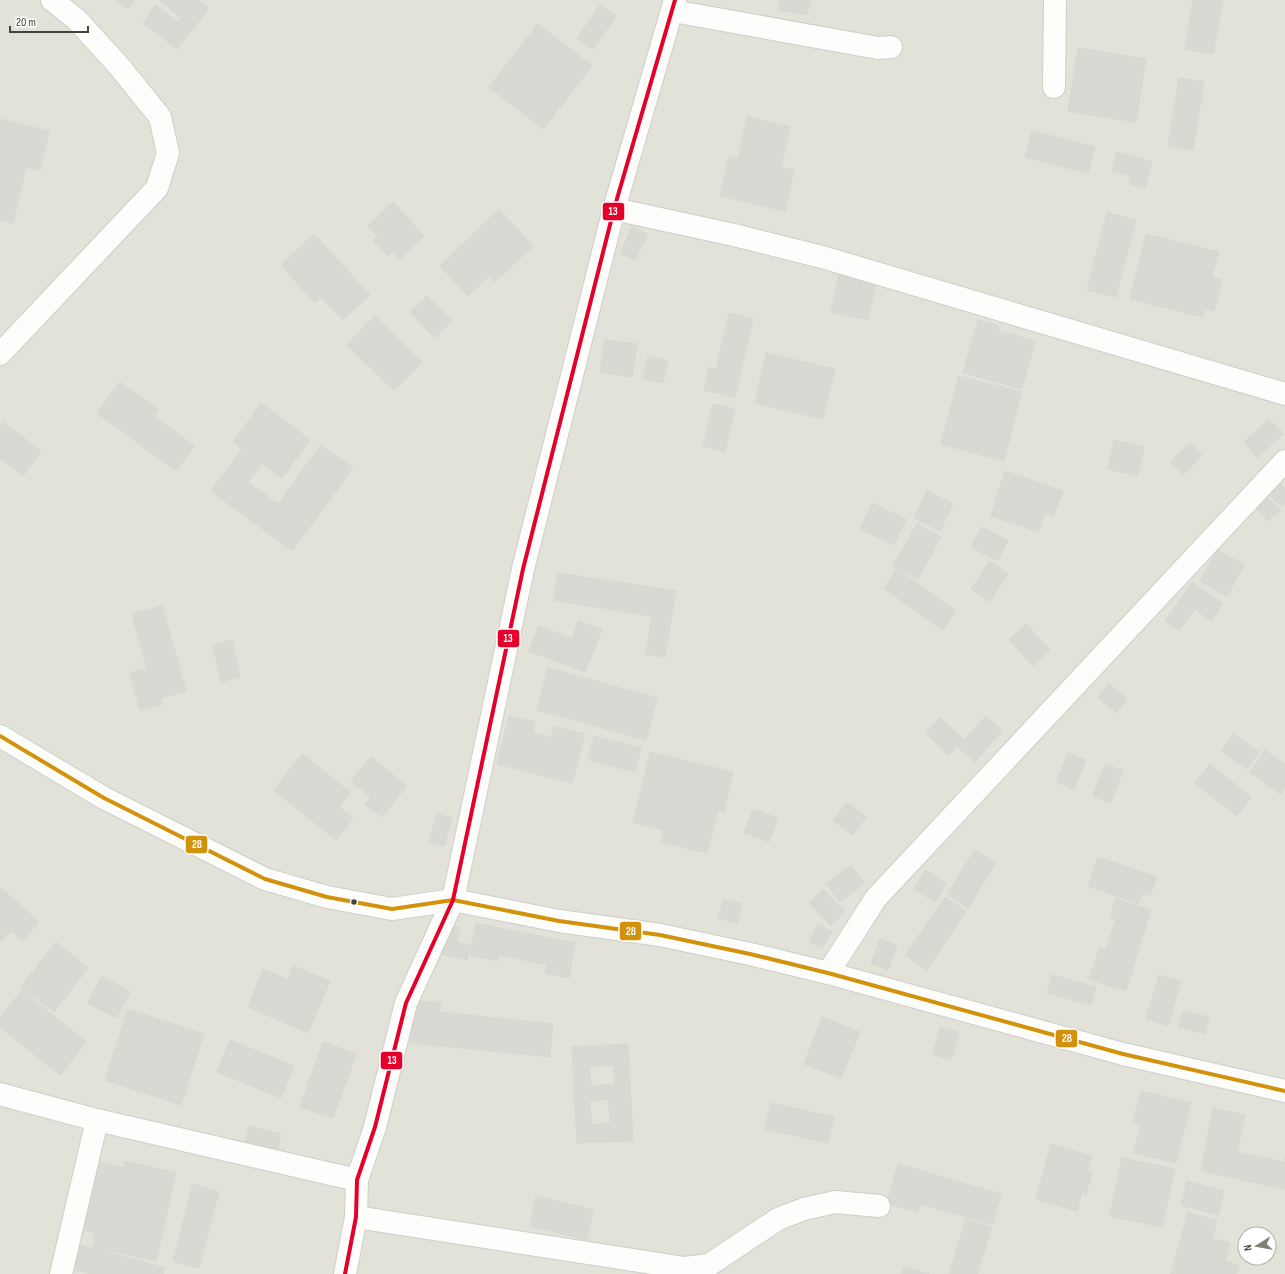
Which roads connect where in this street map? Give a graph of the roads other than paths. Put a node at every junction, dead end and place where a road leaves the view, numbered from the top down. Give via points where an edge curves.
1 (52, 0) edge
2 (1055, 0) edge
3 (674, 5) edge
4 (891, 46) dead end
5 (1054, 87) dead end
6 (614, 209) junction
7 (0, 354) edge
8 (1285, 394) edge
9 (1285, 461) edge
10 (0, 736) edge
11 (453, 900) junction
12 (828, 973) junction
13 (1285, 1091) edge
14 (0, 1094) edge
15 (97, 1120) junction
16 (357, 1180) junction
17 (879, 1206) dead end
18 (356, 1217) junction
19 (61, 1274) edge
20 (345, 1274) edge

1 - 7 street via 76,19 119,66 160,117 168,153 156,188
2 - 5 street
3 - 4 street via 878,48
3 - 6 street
6 - 8 street via 734,234 822,256
6 - 11 street via 523,569
9 - 12 street via 876,898
10 - 11 street via 104,798 265,879 327,897 392,909
11 - 12 street via 559,921 660,935
11 - 16 street via 406,1003 375,1126
12 - 13 street via 1123,1054
14 - 15 street
15 - 16 street
15 - 19 street
16 - 18 street
17 - 18 street via 835,1202 804,1208 778,1219 709,1265 685,1268
18 - 20 street

